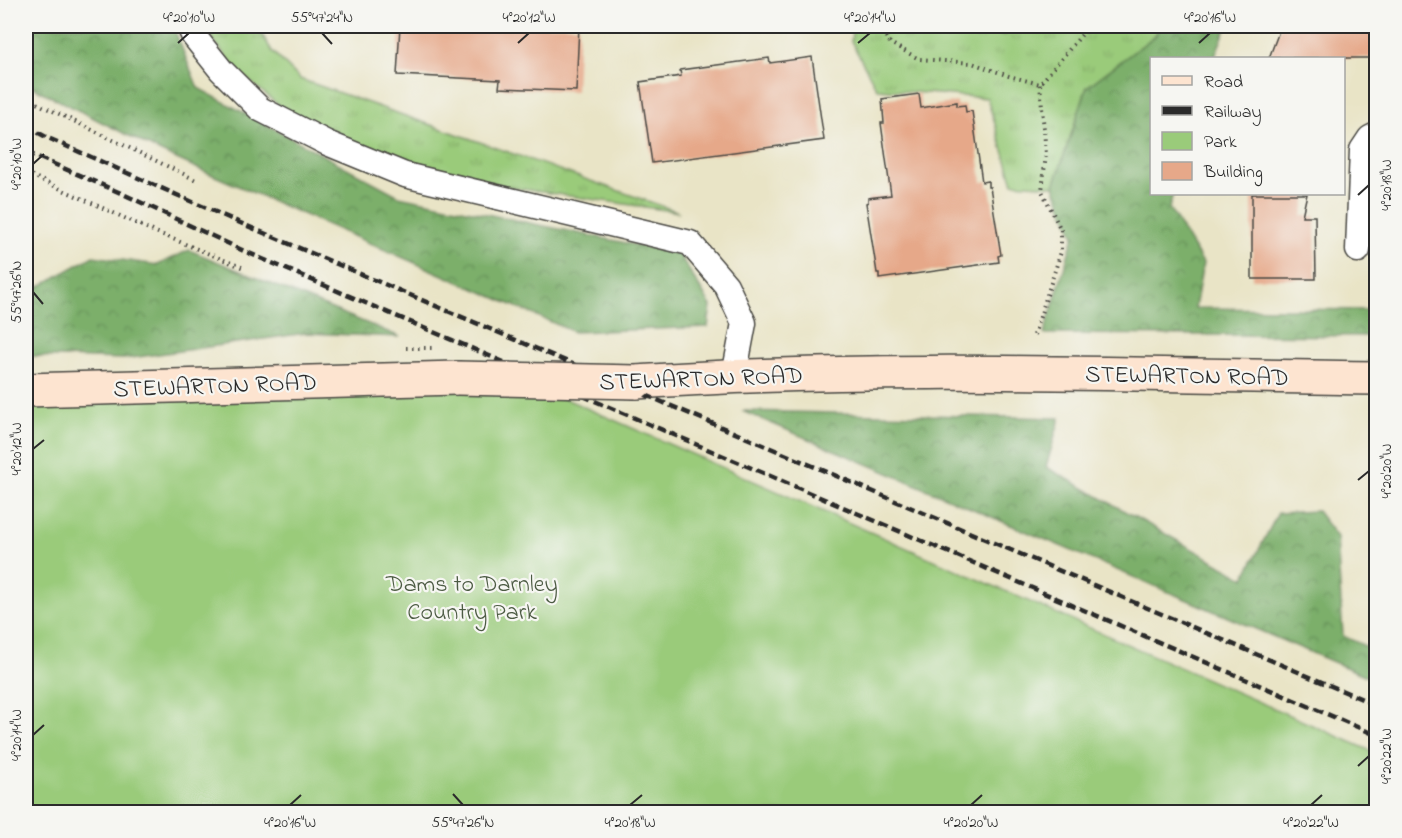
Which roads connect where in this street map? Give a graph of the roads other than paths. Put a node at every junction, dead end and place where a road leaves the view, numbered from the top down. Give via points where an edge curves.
1 (189, 26) edge
2 (1377, 135) edge
3 (1358, 250) dead end
4 (734, 376) junction
5 (1377, 378) edge
6 (26, 390) edge

1 - 4 lane via 221,70 260,109 327,143 405,175 690,243 726,285 744,323
2 - 3 lane via 1362,150
4 - 5 main road, STEWARTON ROAD via 1082,373
4 - 6 main road, STEWARTON ROAD, bridge via 636,382 457,378

